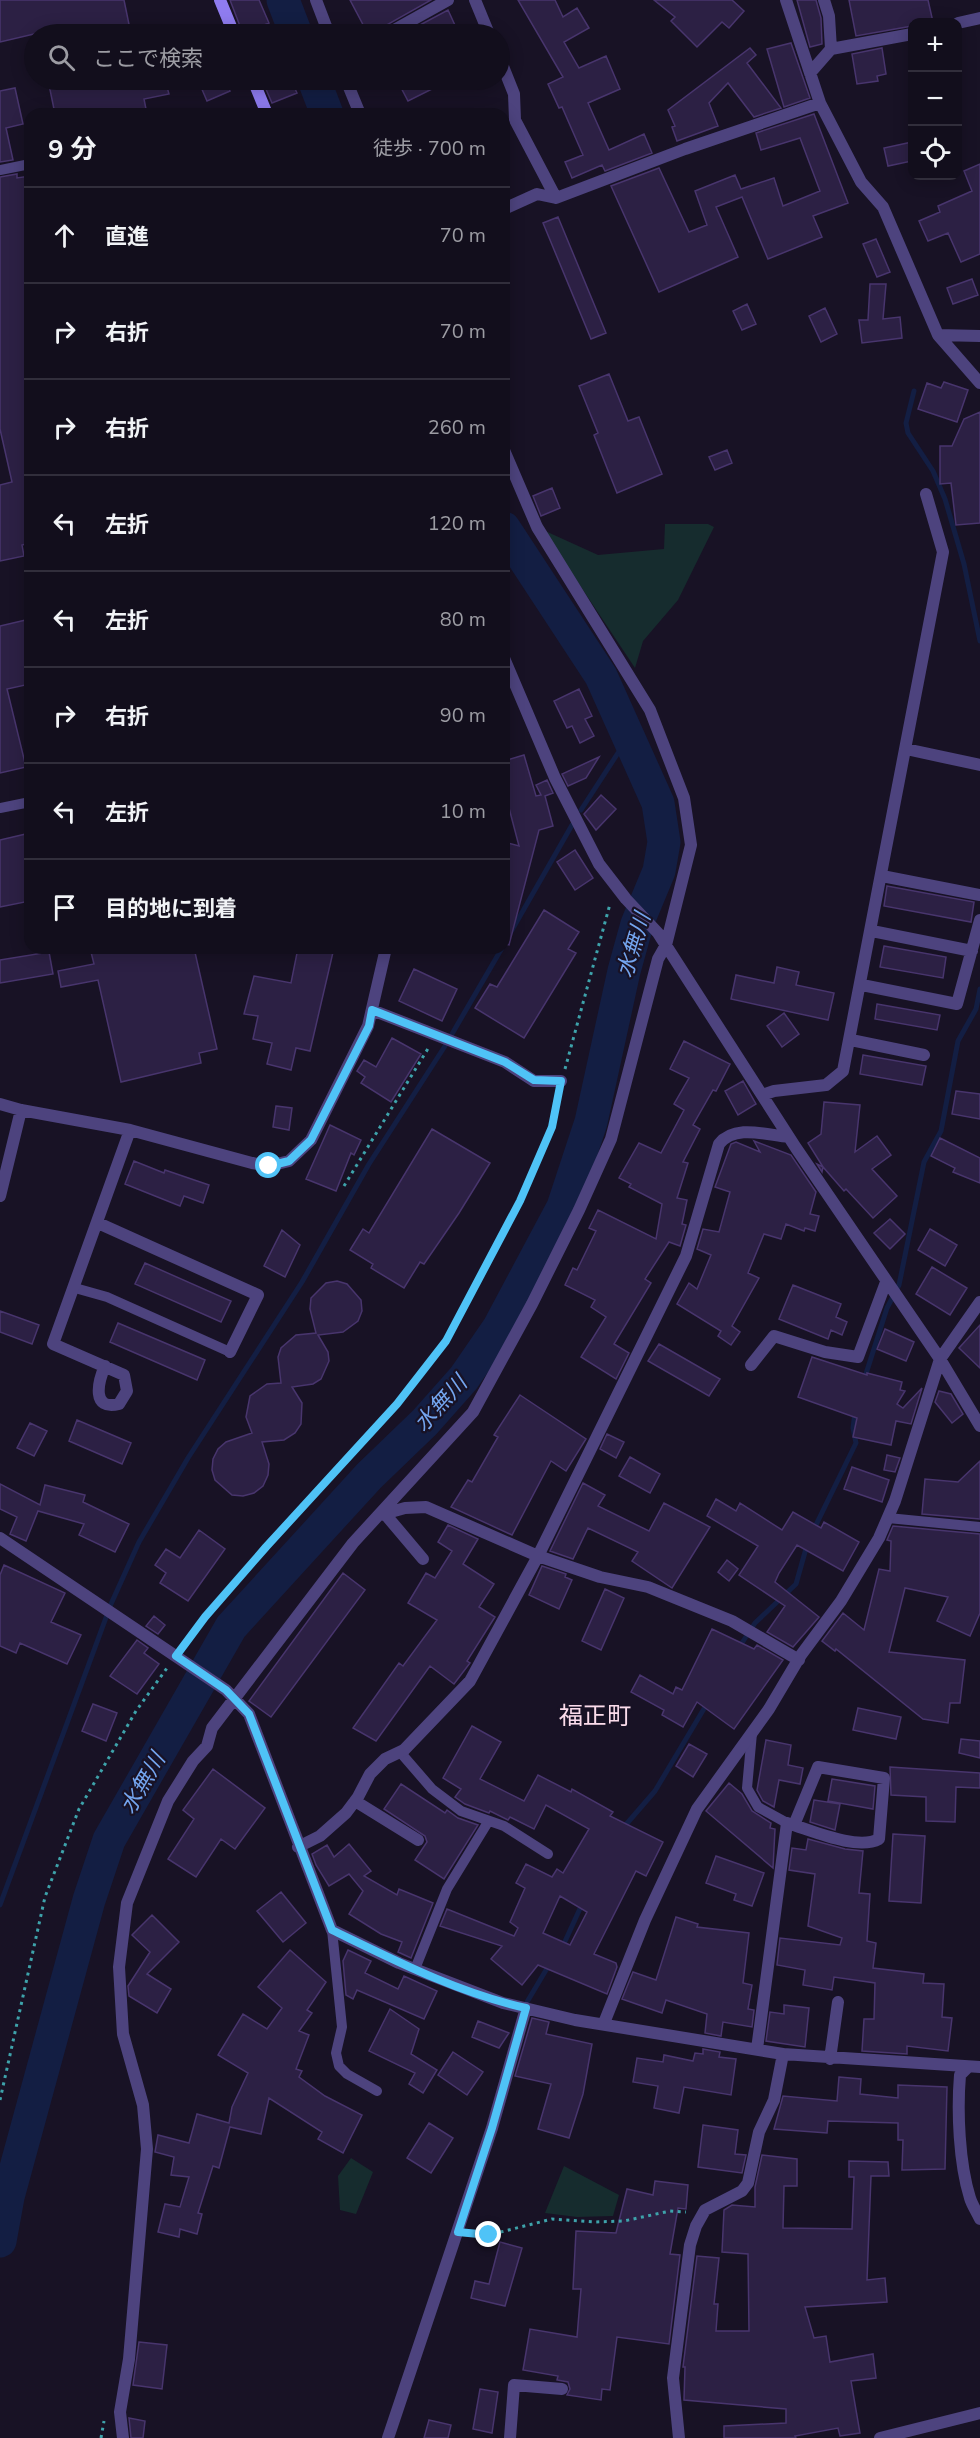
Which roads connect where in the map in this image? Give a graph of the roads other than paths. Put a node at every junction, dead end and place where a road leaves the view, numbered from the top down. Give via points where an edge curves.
1 (220, 0) edge
2 (316, 0) edge
3 (448, 0) edge
4 (475, 0) edge
5 (786, 0) edge
6 (824, 0) edge
7 (980, 18) edge
8 (962, 22) edge
9 (230, 24) edge
10 (325, 24) edge
11 (405, 24) edge
12 (485, 24) edge
13 (908, 35) edge
14 (831, 49) junction
15 (810, 73) junction
16 (510, 84) edge
17 (257, 90) edge
18 (350, 90) edge
19 (820, 103) junction
20 (265, 108) edge
21 (358, 108) edge
22 (24, 165) edge
23 (0, 170) edge
24 (556, 198) junction
25 (510, 206) edge
26 (938, 335) junction
27 (980, 336) edge
28 (980, 383) edge
29 (510, 464) edge
30 (926, 494) dead end
31 (510, 672) edge
32 (906, 748) junction
33 (980, 765) edge
34 (24, 803) edge
35 (0, 808) edge
36 (882, 876) junction
37 (980, 896) edge
38 (980, 920) edge
39 (872, 931) junction
40 (666, 945) junction
41 (972, 951) junction
42 (385, 954) edge
43 (862, 985) junction
44 (372, 1010) junction
45 (851, 1040) junction
46 (924, 1055) dead end
47 (561, 1081) road end
48 (762, 1095) junction
49 (0, 1104) edge
50 (21, 1110) junction
51 (130, 1130) junction
52 (789, 1137) junction
53 (0, 1196) edge
54 (98, 1223) junction
55 (886, 1282) junction
56 (75, 1288) junction
57 (980, 1302) edge
58 (230, 1352) joint
59 (940, 1359) junction
60 (751, 1365) dead end
61 (105, 1366) dead end
62 (980, 1426) edge
63 (382, 1515) junction
64 (888, 1518) junction
65 (980, 1527) edge
66 (0, 1538) edge
67 (538, 1556) junction
68 (423, 1559) dead end
69 (799, 1660) junction
70 (229, 1694) junction
71 (752, 1731) junction
72 (400, 1752) junction
73 (355, 1801) junction
74 (488, 1822) junction
75 (790, 1824) junction
76 (418, 1840) dead end
77 (298, 1847) junction
78 (548, 1854) dead end
79 (332, 1930) junction
80 (415, 1969) junction
81 (838, 2002) dead end
82 (526, 2008) junction
83 (604, 2023) junction
84 (757, 2049) junction
85 (783, 2054) junction
86 (830, 2059) junction
87 (974, 2067) edge
88 (377, 2091) dead end
89 (980, 2219) edge
90 (562, 2389) dead end
91 (980, 2413) edge
92 (123, 2438) edge
93 (388, 2438) edge
94 (510, 2438) edge
95 (679, 2438) edge
96 (880, 2438) edge

1 - 9 street
2 - 10 street
3 - 11 street
4 - 12 street
5 - 15 street
6 - 14 street
7 - 8 street
13 - 14 street
14 - 15 street
15 - 19 street
16 - 24 street via 515,120
17 - 20 street
18 - 21 street
19 - 24 street
19 - 26 street via 861,182 883,207
22 - 23 lane
24 - 25 street via 537,194
26 - 27 street
26 - 28 street
29 - 40 street via 537,527 650,710 682,789 691,845
30 - 32 street via 943,552
31 - 40 street via 555,778 600,864
32 - 33 street
32 - 36 street
34 - 35 lane
36 - 37 street
36 - 39 street
38 - 41 street
39 - 41 street
39 - 43 street
40 - 48 street
40 - 63 street via 658,959 610,1139 579,1210 472,1412
41 - 43 street via 957,1004
42 - 44 street
43 - 45 street
44 - 47 street via 505,1062 534,1080
44 - 51 street via 369,1026 311,1140 289,1161 269,1166 252,1163
45 - 46 street
45 - 48 street via 843,1071 826,1085 774,1090
48 - 52 street
49 - 50 street
50 - 51 street
50 - 53 street
51 - 54 street
52 - 55 street
52 - 67 street via 737,1132 727,1135 719,1144 686,1256
54 - 56 street
54 - 58 street via 258,1296
55 - 59 street
55 - 60 street via 858,1358 774,1336
56 - 58 lane via 107,1297
56 - 61 street via 53,1344
57 - 59 street
59 - 62 street
59 - 64 street
63 - 67 street via 426,1507
63 - 68 street
63 - 70 street via 353,1543
64 - 65 lane
64 - 69 street via 841,1601
66 - 70 street
67 - 69 street via 600,1577 648,1587 743,1627
67 - 72 street via 470,1681
69 - 71 street
70 - 77 street via 249,1714
70 - 92 street via 207,1746 168,1801 127,1903 119,1967 123,2034 143,2105 147,2150 129,2359 120,2412
71 - 75 lane via 747,1788 758,1807
71 - 83 street via 697,1809 645,1920
72 - 73 street via 385,1759 370,1774
72 - 74 lane via 432,1789 461,1811
73 - 76 street
73 - 77 street via 320,1836
74 - 78 lane via 504,1826
74 - 80 lane via 447,1889
75 - 75 street via 870,1844 879,1839 884,1778 818,1767
75 - 84 street
77 - 79 street
79 - 80 street
79 - 88 lane via 342,2027 336,2053 339,2066
80 - 82 street
81 - 86 street
82 - 83 street
82 - 93 street via 492,2128
83 - 84 street
84 - 85 street
85 - 86 street
85 - 95 street via 774,2100 759,2132 748,2183 742,2191 703,2213 690,2245 673,2378
86 - 87 street
87 - 89 street via 960,2075 958,2095 962,2156 970,2200
90 - 94 street via 514,2385
91 - 96 street

